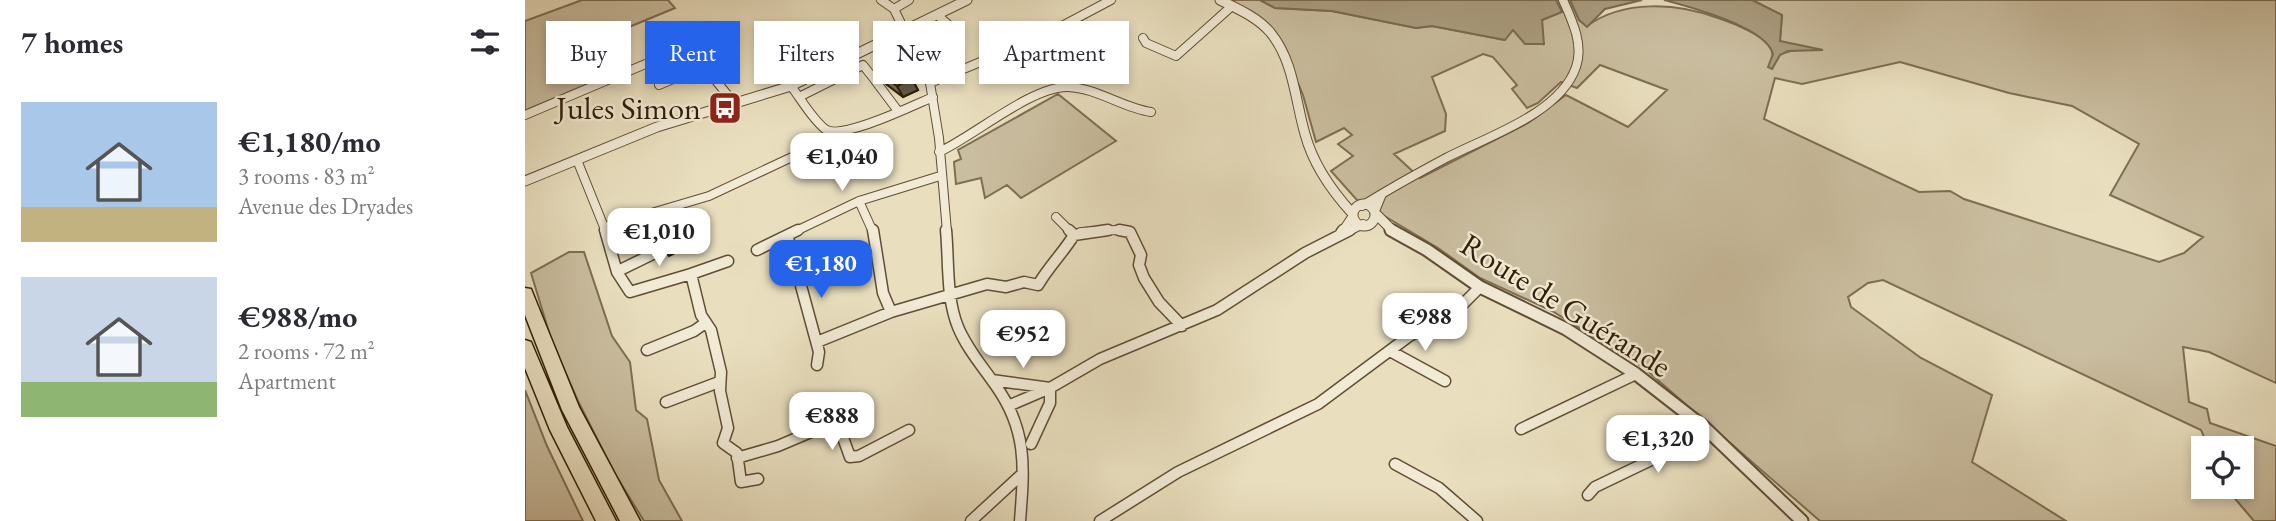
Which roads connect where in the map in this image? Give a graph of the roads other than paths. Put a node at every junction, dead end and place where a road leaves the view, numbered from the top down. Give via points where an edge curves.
1 (881, 0) edge
2 (909, 0) edge
3 (967, 0) edge
4 (1111, 0) edge
5 (1220, 0) edge
6 (1563, 0) edge
7 (1232, 6) junction
8 (894, 9) junction
9 (937, 15) junction
10 (899, 21) edge
11 (925, 21) edge
12 (944, 21) edge
13 (1143, 38) dead end
14 (645, 64) edge
15 (965, 69) edge
16 (873, 78) edge
17 (720, 84) edge
18 (795, 84) edge
19 (802, 84) edge
20 (878, 84) edge
21 (930, 84) edge
22 (791, 86) junction
23 (804, 94) junction
24 (933, 97) junction
25 (734, 103) junction
26 (898, 111) junction
27 (1151, 112) dead end
28 (525, 115) edge
29 (834, 133) junction
30 (939, 152) junction
31 (577, 160) junction
32 (940, 176) junction
33 (525, 181) edge
34 (1384, 193) junction
35 (859, 201) junction
36 (1356, 211) junction
37 (1056, 216) dead end
38 (1371, 218) junction
39 (604, 227) junction
40 (1339, 235) junction
41 (1075, 236) junction
42 (788, 238) junction
43 (652, 241) dead end
44 (757, 250) dead end
45 (728, 261) dead end
46 (618, 271) junction
47 (691, 274) junction
48 (1480, 287) junction
49 (525, 293) edge
50 (952, 295) junction
51 (891, 312) junction
52 (705, 324) junction
53 (1182, 326) junction
54 (817, 342) junction
55 (525, 347) edge
56 (647, 350) dead end
57 (1390, 351) junction
58 (817, 365) dead end
59 (1636, 374) junction
60 (992, 380) junction
61 (1445, 381) dead end
62 (719, 382) junction
63 (1050, 388) junction
64 (666, 402) dead end
65 (1008, 406) junction
66 (1704, 427) junction
67 (1521, 429) dead end
68 (909, 430) dead end
69 (1031, 444) dead end
70 (737, 458) junction
71 (1395, 464) dead end
72 (1022, 474) junction
73 (758, 479) dead end
74 (1588, 495) dead end
75 (606, 521) edge
76 (630, 521) edge
77 (971, 521) edge
78 (1020, 521) edge
79 (1100, 521) edge
80 (1478, 521) edge
81 (1802, 521) edge

1 - 8 street
2 - 8 street
3 - 9 street
4 - 15 street via 1029,44
5 - 7 street
6 - 34 street via 1577,36 1579,56 1558,93 1526,117
7 - 13 street via 1176,56
7 - 36 street via 1273,35 1286,61 1305,137 1337,194
8 - 10 street
9 - 11 street
9 - 12 street
14 - 28 street
16 - 23 street via 863,65
17 - 25 street
18 - 22 street
19 - 23 street
20 - 26 street
21 - 24 street
22 - 23 street
22 - 25 street
23 - 29 street via 825,129
24 - 26 street
24 - 30 street
25 - 31 street via 657,127
26 - 29 street
27 - 30 street via 1063,87 1043,93
29 - 39 street via 709,196
30 - 32 street
31 - 33 street
31 - 39 street
32 - 35 street
32 - 50 street
34 - 36 street
34 - 38 street
35 - 42 street
35 - 51 street via 873,232 879,283
36 - 38 street
36 - 38 street via 1370,206
36 - 40 street
37 - 41 street
38 - 40 street
38 - 48 street, Route de Guérande
39 - 46 street
40 - 53 street via 1217,310
41 - 50 street via 1038,285 987,284
41 - 53 street via 1130,232 1150,289
42 - 44 street
42 - 54 street
43 - 46 street via 657,253
45 - 47 street
46 - 47 street via 630,292
47 - 52 street
48 - 57 street
48 - 59 street, Route de Guérande via 1574,334
49 - 76 highway via 571,411
50 - 51 street
50 - 60 street via 958,334
51 - 54 street
52 - 56 street
52 - 62 street via 711,330 719,362
53 - 63 street via 1100,359
54 - 58 street
55 - 75 highway via 559,430
57 - 61 street
57 - 79 street via 1318,404 1178,472
59 - 66 street, Route de Guérande
59 - 67 street
60 - 63 street
60 - 65 street
62 - 64 street
62 - 70 street via 728,428 723,443
63 - 65 street
63 - 69 street via 1050,402
65 - 72 street via 1018,429
66 - 74 street via 1674,449 1595,487
66 - 81 street, Route de Guérande
68 - 70 street via 850,457 837,421
70 - 73 street via 741,482
71 - 80 street via 1421,477
72 - 77 street
72 - 78 street

